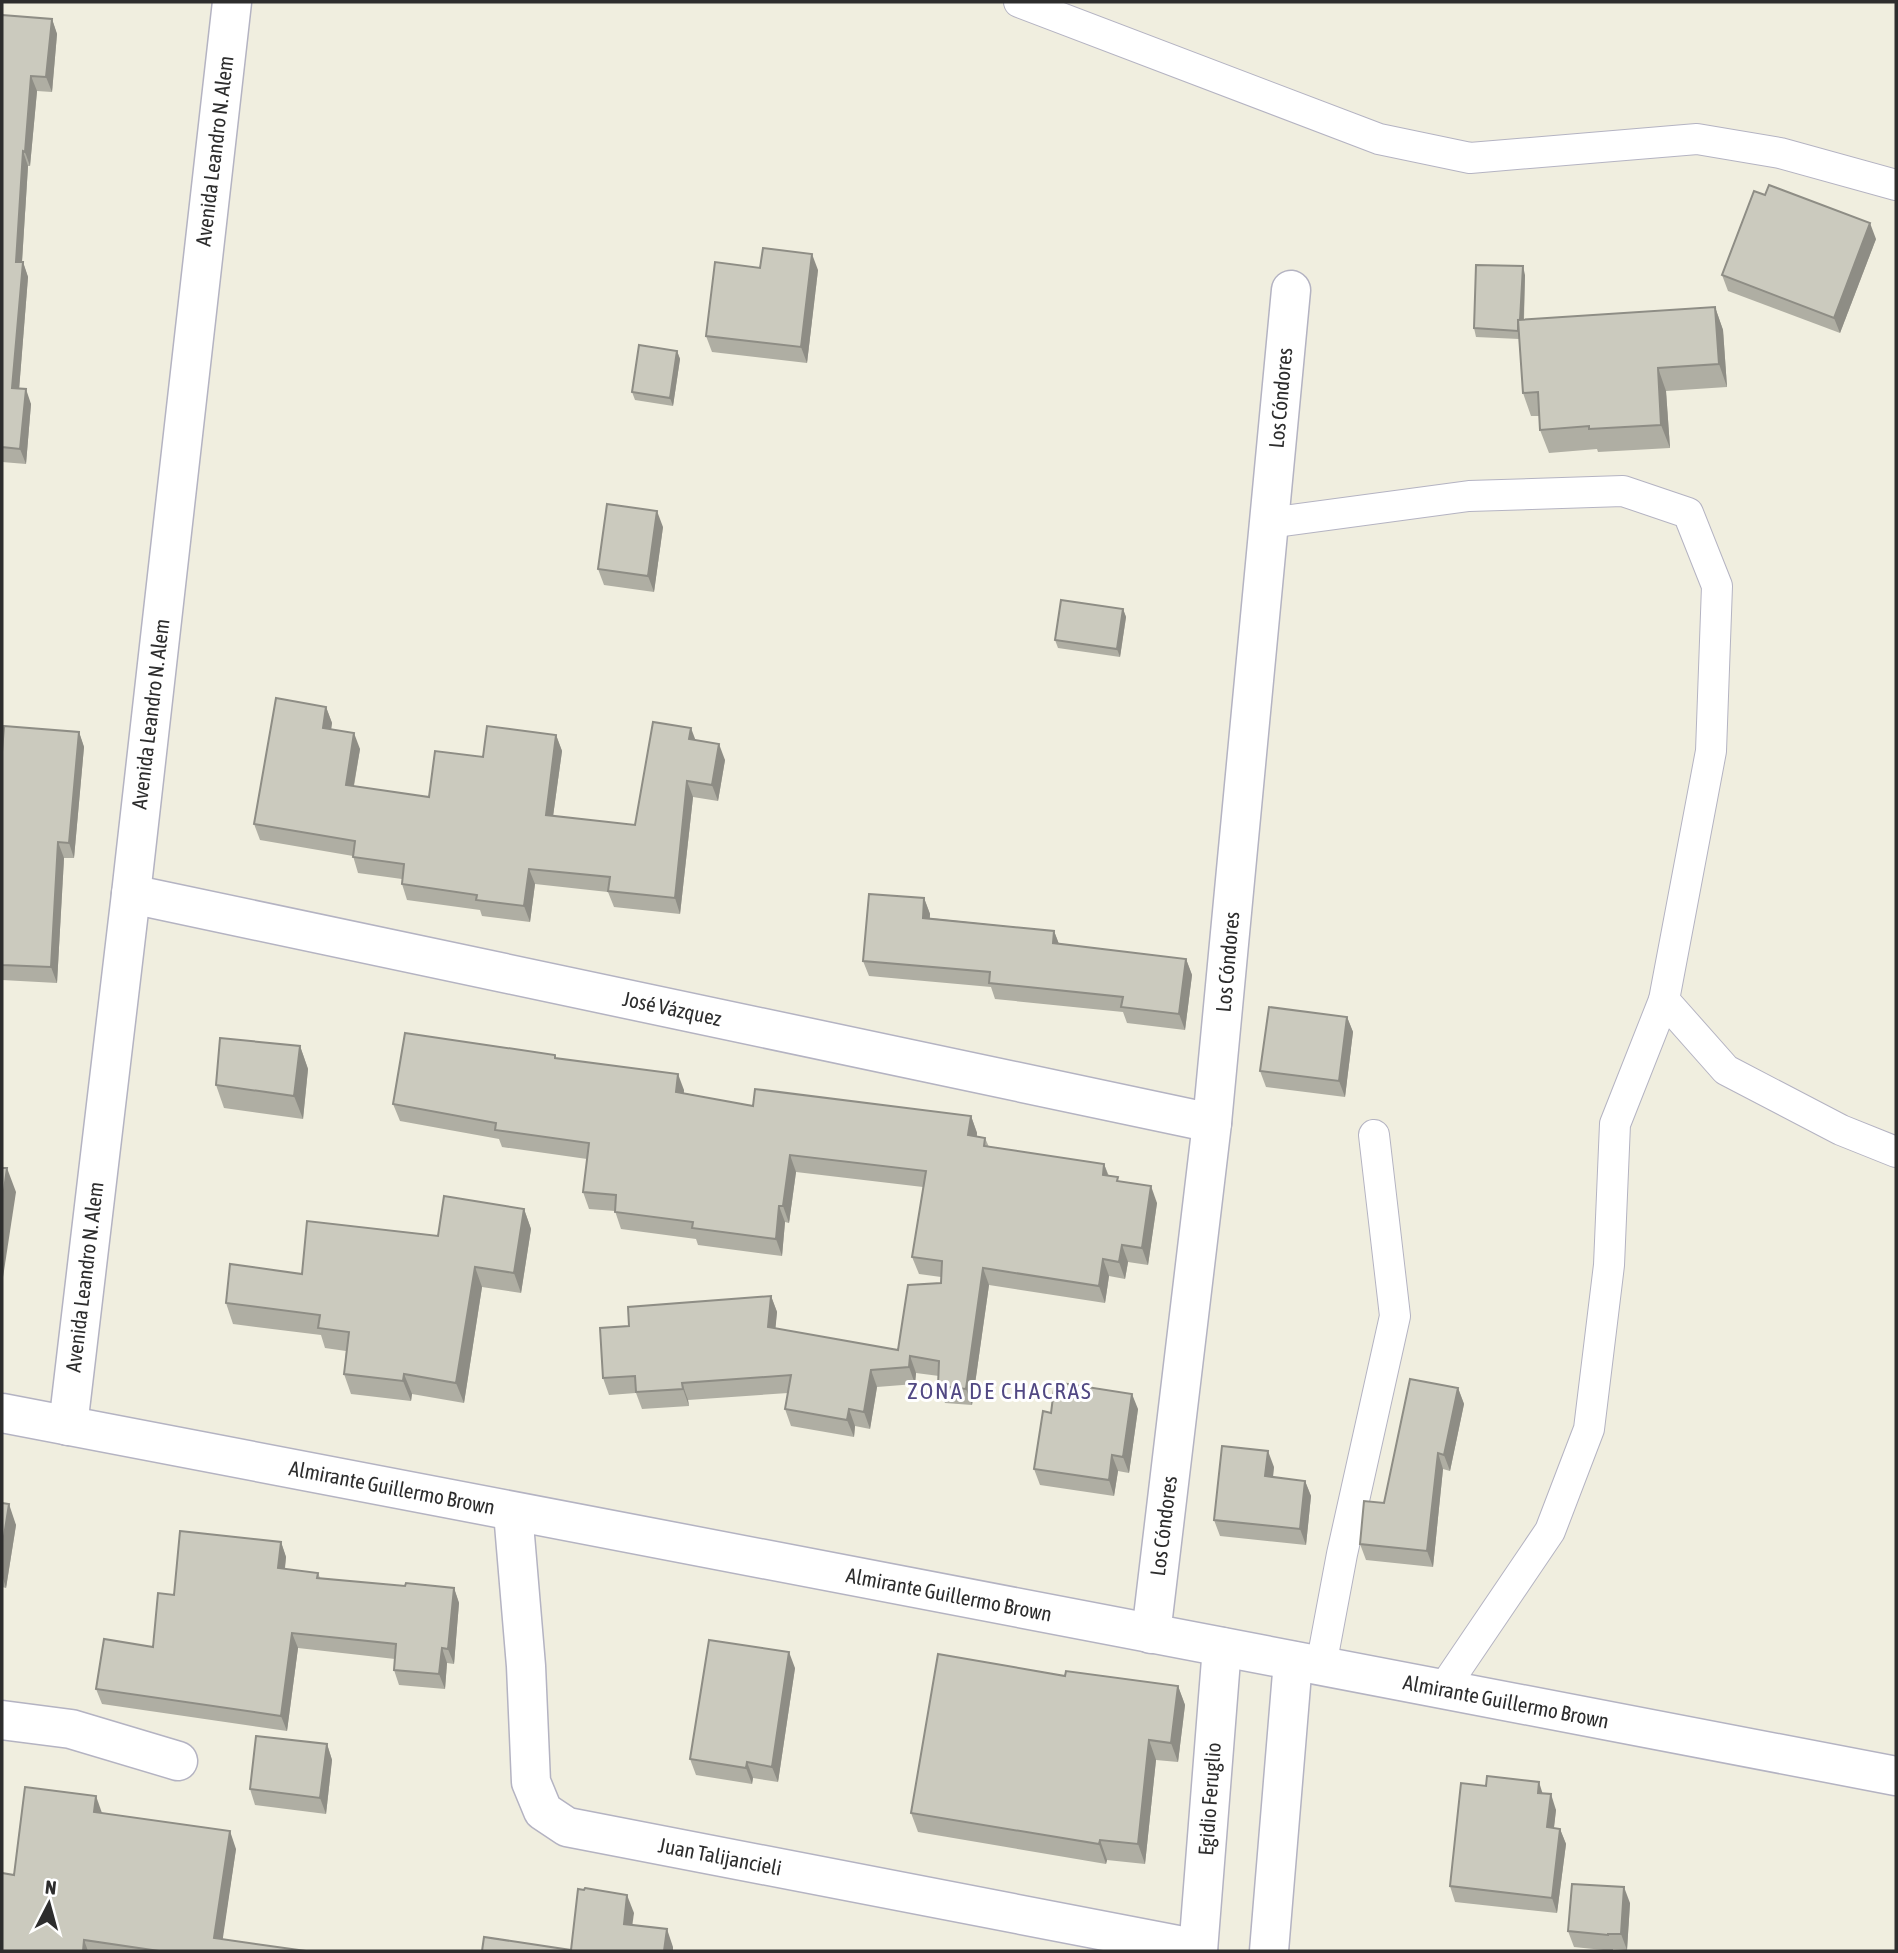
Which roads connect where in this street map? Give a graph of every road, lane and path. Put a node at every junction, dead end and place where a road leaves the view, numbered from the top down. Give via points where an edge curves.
1 (233, 2) edge
2 (1019, 2) edge
3 (1896, 185) edge
4 (1291, 289) dead end
5 (1269, 523) junction
6 (131, 894) junction
7 (1664, 1000) junction
8 (1212, 1123) junction
9 (1374, 1135) dead end
10 (1896, 1152) edge
11 (2, 1413) edge
12 (68, 1426) junction
13 (513, 1512) junction
14 (1151, 1634) junction
15 (1222, 1647) junction
16 (1307, 1664) junction
17 (1443, 1689) junction
18 (2, 1720) edge
19 (178, 1762) dead end
20 (1896, 1776) edge
21 (1198, 1950) edge
22 (1269, 1951) edge

1 - 6 street, Avenida Leandro N. Alem
2 - 3 lane via 1379,139 1470,158 1697,139 1780,153
4 - 5 street, Los Cóndores
5 - 7 lane via 1469,496 1623,492 1688,513 1717,586 1711,751
5 - 8 street, Los Cóndores
6 - 8 street, José Vázquez
6 - 12 street, Avenida Leandro N. Alem
7 - 10 lane via 1726,1070 1841,1130
7 - 17 lane via 1615,1125 1609,1265 1589,1429 1550,1531
8 - 14 street, Los Cóndores
9 - 16 lane via 1395,1316 1342,1554
11 - 12 street, Almirante Guillermo Brown
12 - 13 street, Almirante Guillermo Brown
13 - 14 street, Almirante Guillermo Brown
13 - 21 street, Juan Talijancieli via 531,1782 542,1811 567,1826
14 - 15 street, Almirante Guillermo Brown
15 - 16 street, Almirante Guillermo Brown
15 - 21 street, Egidio Feruglio
16 - 17 street, Almirante Guillermo Brown
16 - 22 street
17 - 20 street, Almirante Guillermo Brown
18 - 19 street via 71,1729

